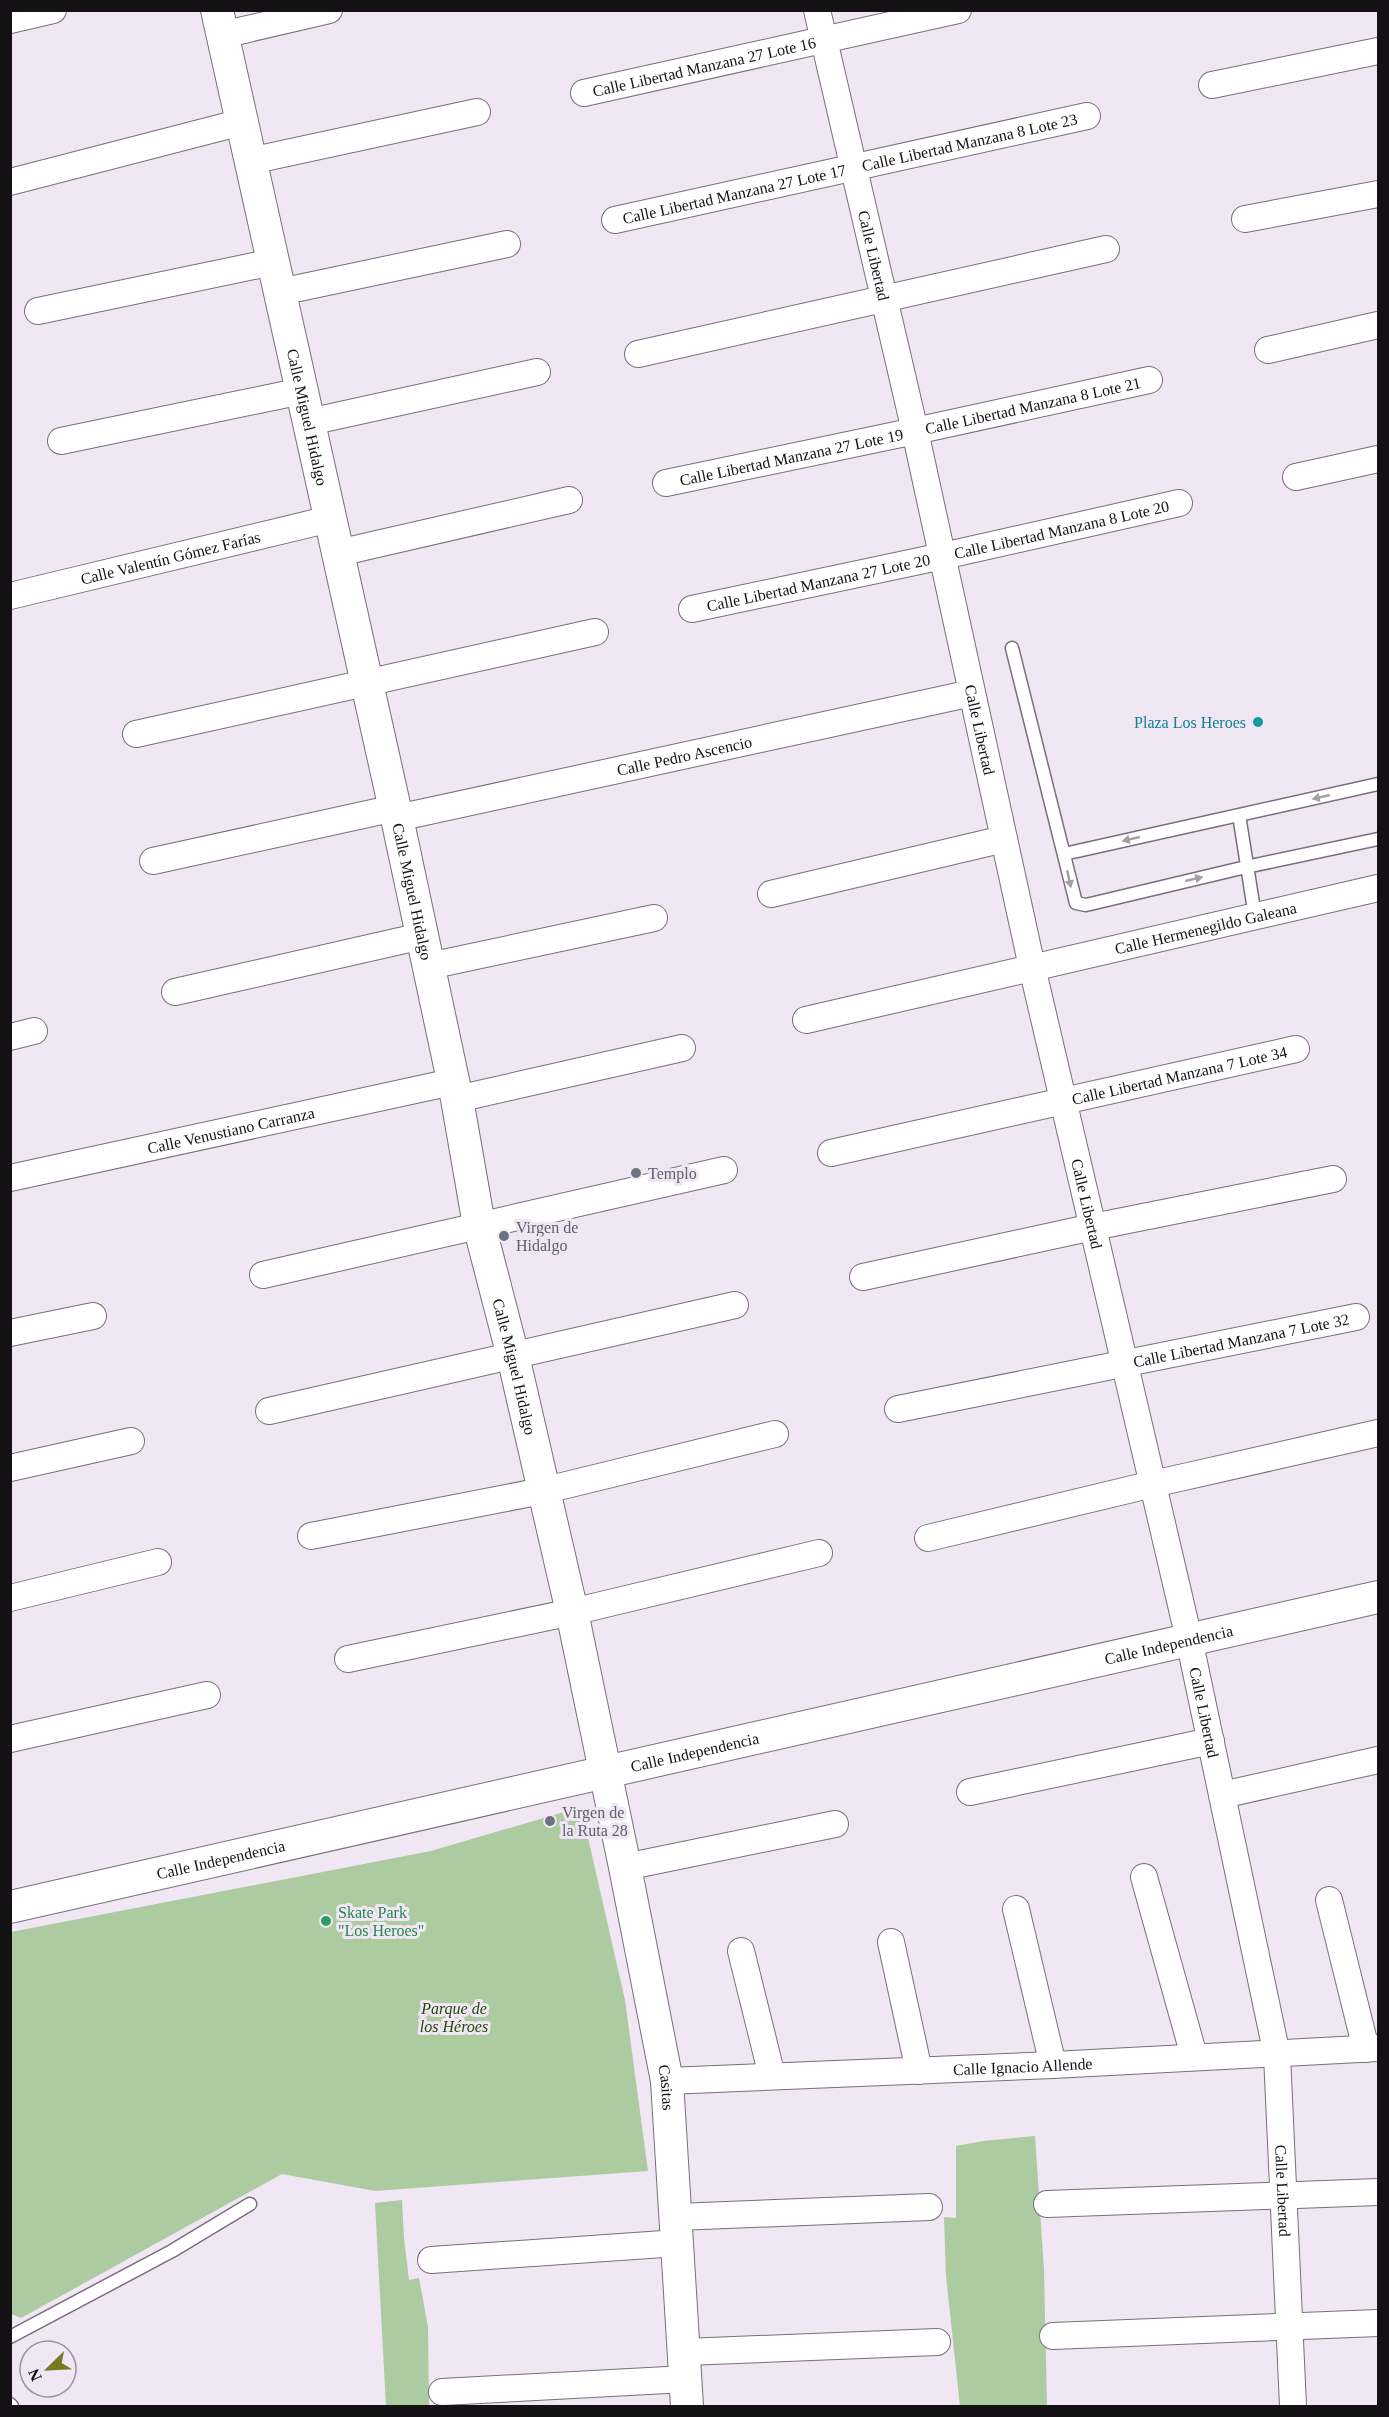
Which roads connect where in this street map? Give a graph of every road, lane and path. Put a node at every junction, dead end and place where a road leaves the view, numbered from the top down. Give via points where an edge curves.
1 (53, 10) edge
2 (329, 10) edge
3 (817, 10) edge
4 (958, 10) edge
5 (10, 20) edge
6 (220, 23) edge
7 (824, 39) junction
8 (1378, 51) edge
9 (1212, 85) dead end
10 (584, 93) dead end
11 (477, 112) dead end
12 (1086, 116) dead end
13 (242, 122) junction
14 (250, 161) junction
15 (854, 168) junction
16 (10, 182) edge
17 (1378, 194) edge
18 (1245, 219) dead end
19 (615, 220) dead end
20 (507, 244) dead end
21 (1106, 249) dead end
22 (273, 262) junction
23 (280, 292) junction
24 (884, 298) junction
25 (38, 311) dead end
26 (1378, 325) edge
27 (1268, 350) dead end
28 (638, 354) dead end
29 (537, 372) dead end
30 (1149, 380) dead end
31 (302, 391) junction
32 (309, 422) junction
33 (915, 431) junction
34 (61, 441) dead end
35 (1378, 459) edge
36 (1296, 477) dead end
37 (666, 483) dead end
38 (569, 500) dead end
39 (1179, 503) dead end
40 (330, 519) junction
41 (338, 553) junction
42 (943, 556) junction
43 (10, 596) edge
44 (692, 609) dead end
45 (595, 632) dead end
46 (1012, 648) dead end
47 (367, 682) junction
48 (972, 693) junction
49 (136, 734) dead end
50 (1378, 784) edge
51 (396, 813) junction
52 (1239, 815) junction
53 (1004, 839) junction
54 (1378, 839) edge
55 (1064, 854) junction
56 (153, 861) dead end
57 (1246, 867) junction
58 (1378, 888) edge
59 (771, 894) dead end
60 (1255, 916) junction
61 (654, 918) dead end
62 (426, 951) junction
63 (1032, 967) junction
64 (175, 992) dead end
65 (806, 1020) dead end
66 (682, 1048) dead end
67 (1296, 1049) dead end
68 (454, 1091) junction
69 (1063, 1100) junction
70 (831, 1153) dead end
71 (724, 1170) dead end
72 (10, 1178) edge
73 (1333, 1179) dead end
74 (479, 1225) junction
75 (1093, 1227) junction
76 (263, 1275) dead end
77 (863, 1277) dead end
78 (735, 1305) dead end
79 (93, 1316) dead end
80 (1356, 1317) dead end
81 (10, 1333) edge
82 (513, 1356) junction
83 (1124, 1363) junction
84 (898, 1409) dead end
85 (269, 1411) dead end
86 (1378, 1433) edge
87 (775, 1434) dead end
88 (131, 1440) dead end
89 (10, 1468) edge
90 (1153, 1484) junction
91 (542, 1491) junction
92 (311, 1536) dead end
93 (928, 1538) dead end
94 (819, 1553) dead end
95 (158, 1562) dead end
96 (1378, 1597) edge
97 (10, 1598) edge
98 (572, 1612) junction
99 (1189, 1639) junction
100 (348, 1659) dead end
101 (207, 1695) dead end
102 (10, 1740) edge
103 (1211, 1741) junction
104 (1378, 1760) edge
105 (606, 1773) junction
106 (970, 1792) dead end
107 (1222, 1795) junction
108 (835, 1824) dead end
109 (625, 1867) junction
110 (1144, 1877) dead end
111 (1329, 1900) dead end
112 (10, 1907) edge
113 (1016, 1909) dead end
114 (891, 1942) dead end
115 (741, 1951) dead end
116 (1372, 2048) edge
117 (1277, 2055) junction
118 (1194, 2056) junction
119 (1053, 2065) junction
120 (919, 2071) junction
121 (772, 2076) junction
122 (667, 2081) junction
123 (1378, 2192) edge
124 (1283, 2196) junction
125 (250, 2204) dead end
126 (1047, 2204) dead end
127 (929, 2207) dead end
128 (677, 2230) junction
129 (431, 2260) dead end
130 (1378, 2323) edge
131 (1289, 2327) junction
132 (1053, 2336) dead end
133 (10, 2337) edge
134 (938, 2342) dead end
135 (686, 2379) edge
136 (442, 2392) dead end
137 (1293, 2406) edge

1 - 5 street
2 - 6 street
3 - 7 street, Calle Libertad
4 - 7 street, Calle Libertad Manzana 27 Lote 16
6 - 13 street, Calle Miguel Hidalgo
7 - 10 street, Calle Libertad Manzana 27 Lote 16
7 - 15 street, Calle Libertad
8 - 9 street
11 - 14 street
12 - 15 street, Calle Libertad Manzana 8 Lote 23
13 - 14 street, Calle Miguel Hidalgo
13 - 16 street
14 - 22 street, Calle Miguel Hidalgo
15 - 19 street, Calle Libertad Manzana 27 Lote 17
15 - 24 street, Calle Libertad
17 - 18 street
20 - 23 street
21 - 24 street
22 - 23 street, Calle Miguel Hidalgo
22 - 25 street
23 - 31 street, Calle Miguel Hidalgo
24 - 28 street
24 - 33 street, Calle Libertad
26 - 27 street
29 - 32 street
30 - 33 street, Calle Libertad Manzana 8 Lote 21
31 - 32 street, Calle Miguel Hidalgo
31 - 34 street
32 - 40 street, Calle Miguel Hidalgo
33 - 37 street, Calle Libertad Manzana 27 Lote 19
33 - 42 street, Calle Libertad
35 - 36 street
38 - 41 street
39 - 42 street, Calle Libertad Manzana 8 Lote 20
40 - 41 street, Calle Miguel Hidalgo
40 - 43 street, Calle Valentín Gómez Farías
41 - 47 street, Calle Miguel Hidalgo
42 - 44 street, Calle Libertad Manzana 27 Lote 20
42 - 48 street, Calle Libertad
45 - 47 street
46 - 55 lane
47 - 49 street
47 - 51 street, Calle Miguel Hidalgo
48 - 51 street, Calle Pedro Ascencio
48 - 53 street, Calle Libertad
50 -> 52 lane
51 - 56 street, Calle Pedro Ascencio
51 - 62 street, Calle Miguel Hidalgo
52 -> 55 lane
52 - 57 lane
53 - 59 street
53 - 63 street, Calle Libertad
54 - 57 lane
55 -> 57 lane via 1076,903 1086,905
57 - 60 lane
58 - 60 street, Calle Hermenegildo Galeana
60 - 63 street, Calle Hermenegildo Galeana
61 - 62 street
62 - 64 street
62 - 68 street, Calle Miguel Hidalgo
63 - 65 street, Calle Hermenegildo Galeana
63 - 69 street, Calle Libertad
66 - 68 street, Calle Venustiano Carranza
67 - 69 street, Calle Libertad Manzana 7 Lote 34
68 - 72 street, Calle Venustiano Carranza
68 - 74 street, Calle Miguel Hidalgo
69 - 70 street, Calle Libertad Manzana 7 Lote 34
69 - 75 street, Calle Libertad
71 - 74 street
73 - 75 street
74 - 76 street
74 - 82 street, Calle Miguel Hidalgo
75 - 77 street
75 - 83 street, Calle Libertad
78 - 82 street
79 - 81 street
80 - 83 street, Calle Libertad Manzana 7 Lote 32
82 - 85 street
82 - 91 street, Calle Miguel Hidalgo
83 - 84 street, Calle Libertad Manzana 7 Lote 32
83 - 90 street, Calle Libertad
86 - 90 street
87 - 91 street
88 - 89 street
90 - 93 street
90 - 99 street, Calle Libertad
91 - 92 street
91 - 98 street, Calle Miguel Hidalgo
94 - 98 street
95 - 97 street
96 - 99 street, Calle Independencia
98 - 100 street
98 - 105 street, Calle Miguel Hidalgo
99 - 103 street, Calle Libertad
99 - 105 street, Calle Independencia
101 - 102 street
103 - 106 street
103 - 107 street, Calle Libertad
104 - 107 street
105 - 109 street, Casitas
105 - 112 street, Calle Independencia
107 - 117 street, Calle Libertad
108 - 109 street
109 - 122 street, Casitas
110 - 118 street
111 - 116 street
113 - 119 street
114 - 120 street
115 - 121 street
116 - 117 street, Calle Ignacio Allende
117 - 118 street, Calle Ignacio Allende
117 - 124 street, Calle Libertad
118 - 119 street, Calle Ignacio Allende
119 - 120 street, Calle Ignacio Allende
120 - 121 street, Calle Ignacio Allende
121 - 122 street, Calle Ignacio Allende
122 - 128 street, Casitas
123 - 124 street
124 - 126 street
124 - 131 street, Calle Libertad
125 - 133 lane via 172,2251
127 - 128 street
128 - 129 street
128 - 135 street, Casitas
130 - 131 street
131 - 132 street
131 - 137 street, Calle Libertad
134 - 135 street
135 - 136 street

